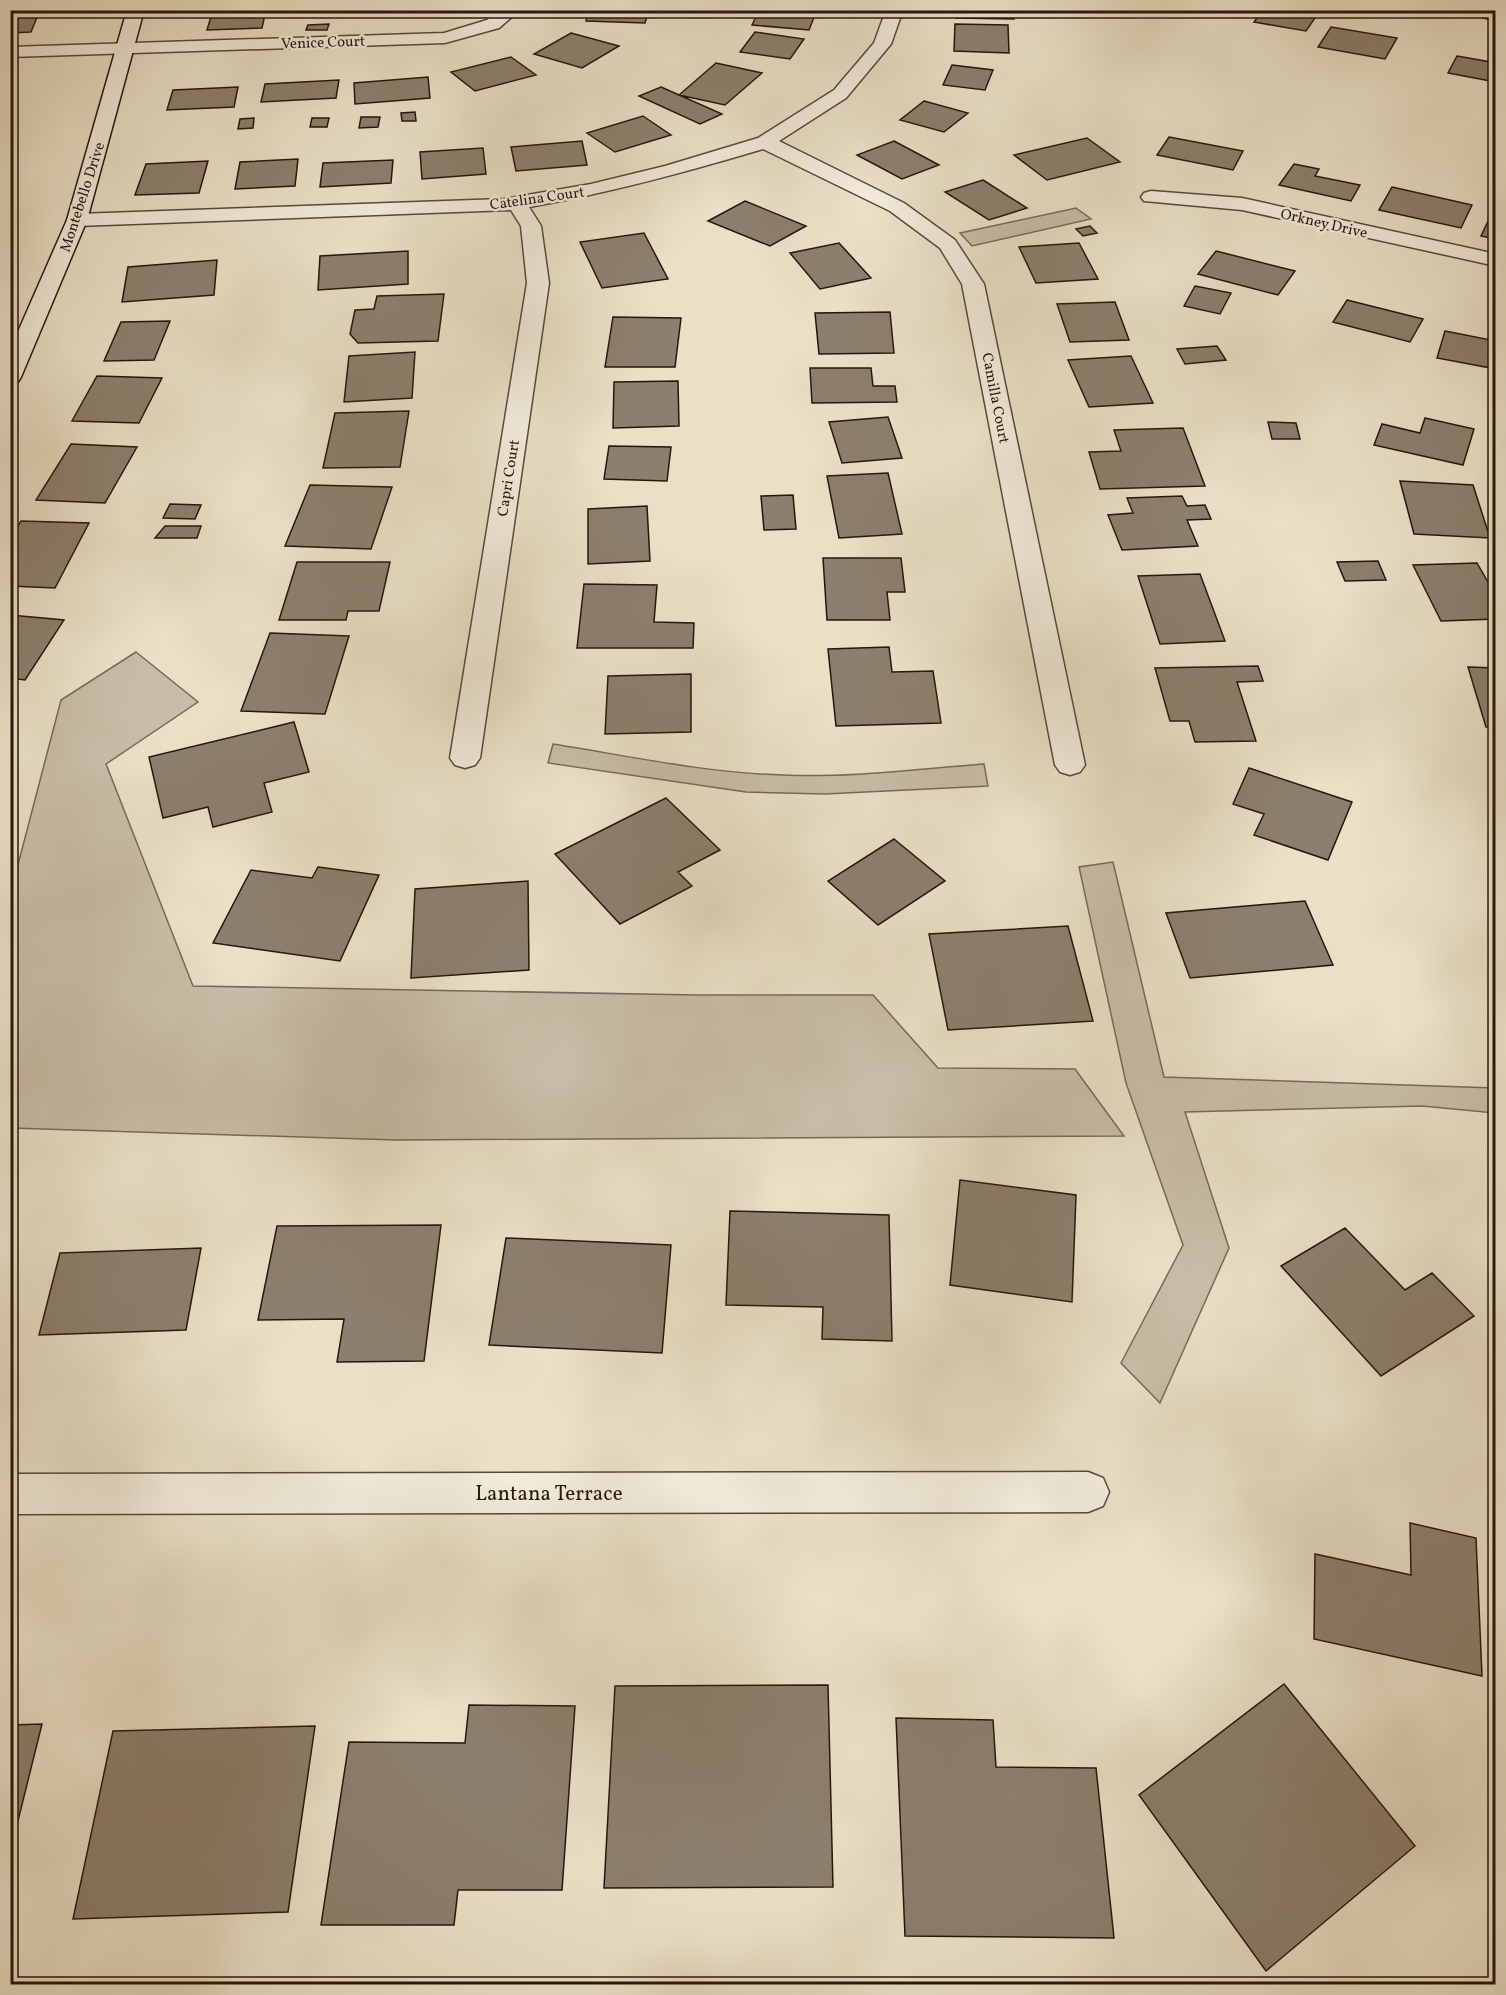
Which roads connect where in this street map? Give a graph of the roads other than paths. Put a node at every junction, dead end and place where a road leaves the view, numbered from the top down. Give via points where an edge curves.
1 (136, 10) edge
2 (512, 10) edge
3 (895, 10) edge
4 (1474, 10) edge
5 (1496, 15) edge
6 (127, 48) junction
7 (10, 52) edge
8 (765, 142) junction
9 (1151, 197) dead end
10 (516, 202) junction
11 (77, 220) junction
12 (1496, 260) edge
13 (12, 373) edge
14 (465, 758) dead end
15 (1070, 765) dead end
16 (1088, 1492) dead end
17 (10, 1494) edge

1 - 6 street, Montebello Drive
2 - 6 street, Venice Court via 493,24 445,38
3 - 8 street, Catelina Court via 882,44 840,94
4 - 5 street
6 - 7 street, Venice Court
6 - 11 street, Montebello Drive
8 - 10 street, Catelina Court via 591,190
8 - 15 street, Camilla Court via 897,207 948,244 973,284
9 - 12 street, Orkney Drive via 1242,204
10 - 11 street, Catelina Court
10 - 14 street, Capri Court via 531,226 538,283
11 - 13 street, Montebello Drive
16 - 17 street, Lantana Terrace

